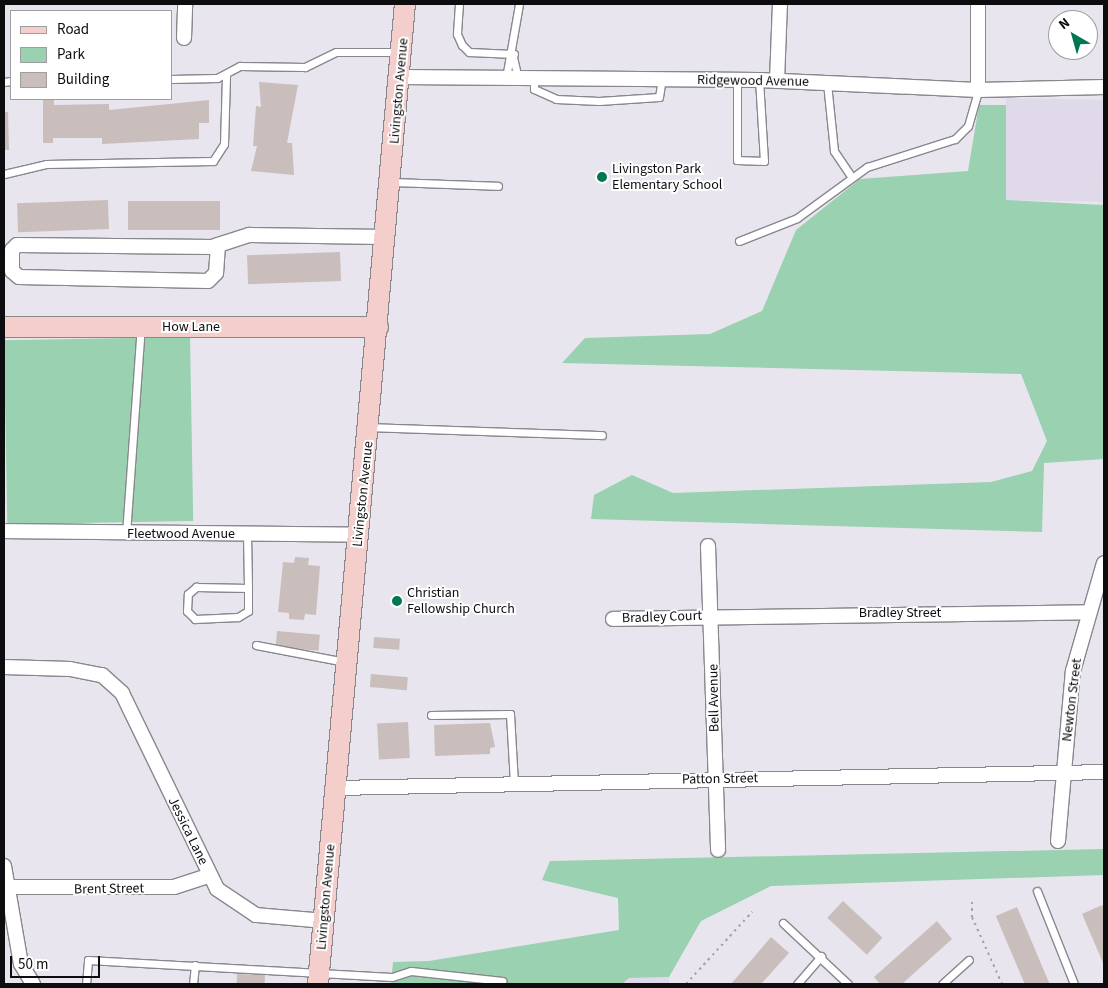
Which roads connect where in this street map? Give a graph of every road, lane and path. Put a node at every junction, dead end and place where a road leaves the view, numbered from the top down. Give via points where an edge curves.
1 (185, 4) edge
2 (406, 4) edge
3 (459, 4) edge
4 (519, 4) edge
5 (780, 4) edge
6 (978, 4) edge
7 (184, 38) dead end
8 (403, 52) junction
9 (513, 56) junction
10 (226, 75) junction
11 (401, 77) junction
12 (512, 78) junction
13 (534, 78) junction
14 (172, 79) edge
15 (662, 79) junction
16 (759, 80) junction
17 (737, 81) junction
18 (778, 81) junction
19 (828, 82) junction
20 (1104, 87) edge
21 (978, 90) junction
22 (4, 174) edge
23 (850, 175) junction
24 (390, 182) junction
25 (498, 186) dead end
26 (385, 237) junction
27 (739, 241) dead end
28 (218, 245) junction
29 (4, 327) edge
30 (141, 327) junction
31 (378, 327) junction
32 (369, 427) junction
33 (602, 435) dead end
34 (4, 531) edge
35 (126, 534) junction
36 (247, 534) junction
37 (359, 535) junction
38 (708, 546) dead end
39 (1104, 563) edge
40 (248, 588) junction
41 (1087, 612) junction
42 (712, 615) junction
43 (613, 619) dead end
44 (256, 645) dead end
45 (347, 662) junction
46 (4, 667) edge
47 (431, 715) dead end
48 (1064, 772) junction
49 (1104, 772) edge
50 (716, 779) junction
51 (514, 784) junction
52 (336, 788) junction
53 (1058, 841) dead end
54 (718, 850) dead end
55 (4, 866) edge
56 (210, 875) junction
57 (7, 888) junction
58 (1037, 891) dead end
59 (972, 902) dead end
60 (752, 912) dead end
61 (324, 921) junction
62 (783, 923) dead end
63 (821, 956) junction
64 (969, 960) dead end
65 (195, 965) junction
66 (318, 978) edge
67 (502, 981) dead end
68 (33, 984) edge
69 (86, 984) edge
70 (193, 984) edge
71 (686, 984) edge
72 (797, 984) edge
73 (848, 984) edge
74 (942, 984) edge
75 (1002, 984) edge
76 (1074, 984) edge

1 - 7 street
2 - 8 main road, Livingston Avenue
3 - 9 lane via 458,34 469,52
4 - 9 lane
5 - 18 street
6 - 21 street
8 - 10 lane via 336,52 305,67 240,66
8 - 11 main road, Livingston Avenue
9 - 12 lane
9 - 12 lane
10 - 14 lane
10 - 22 lane via 224,144 214,161 46,164
11 - 12 street, Ridgewood Avenue
11 - 24 main road, Livingston Avenue
12 - 13 street, Ridgewood Avenue
13 - 15 street, Ridgewood Avenue
13 - 15 lane via 534,89 556,99 599,101 659,97
15 - 17 street, Ridgewood Avenue
16 - 17 street, Ridgewood Avenue
16 - 17 lane via 764,161 737,160
16 - 18 street, Ridgewood Avenue
18 - 19 street, Ridgewood Avenue
19 - 21 street, Ridgewood Avenue
19 - 23 lane via 834,151
20 - 21 street, Ridgewood Avenue
21 - 23 lane via 968,126 955,139
23 - 27 lane via 797,218
24 - 25 lane
24 - 26 main road, Livingston Avenue
26 - 28 street via 249,235
26 - 31 main road, Livingston Avenue
28 - 28 street via 17,244 12,250 12,271 19,277 208,281 216,273
29 - 30 main road, How Lane
30 - 31 main road, How Lane
30 - 35 lane
31 - 32 main road, Livingston Avenue
32 - 33 lane
32 - 37 main road, Livingston Avenue
34 - 35 street, Fleetwood Avenue
35 - 36 street, Fleetwood Avenue
36 - 37 street, Fleetwood Avenue
36 - 40 lane
37 - 45 main road, Livingston Avenue
38 - 42 street, Bell Avenue
39 - 41 street, Newton Street
40 - 40 lane via 196,587 188,594 187,611 195,619 238,617 248,611
41 - 42 street, Bradley Street
41 - 48 street, Newton Street via 1073,671
42 - 43 street, Bradley Court
42 - 50 street, Bell Avenue
44 - 45 lane
45 - 52 main road, Livingston Avenue
46 - 56 street, Jessica Lane via 70,668 102,675 122,693
47 - 51 lane via 510,714
48 - 49 street, Patton Street
48 - 50 street, Patton Street
48 - 53 street, Newton Street
50 - 51 street, Patton Street
50 - 54 street, Bell Avenue
51 - 52 street, Patton Street
52 - 61 main road, Livingston Avenue
55 - 57 street
56 - 57 street, Brent Street via 174,887
56 - 61 street, Jessica Lane via 217,890 256,915
57 - 68 street via 21,964
58 - 76 lane
59 - 75 path via 972,918
60 - 71 path
61 - 66 main road, Livingston Avenue
62 - 63 lane
63 - 72 lane
63 - 73 lane
64 - 74 lane
65 - 66 lane
65 - 69 lane via 88,960
65 - 70 lane
66 - 67 lane via 392,978 411,972

